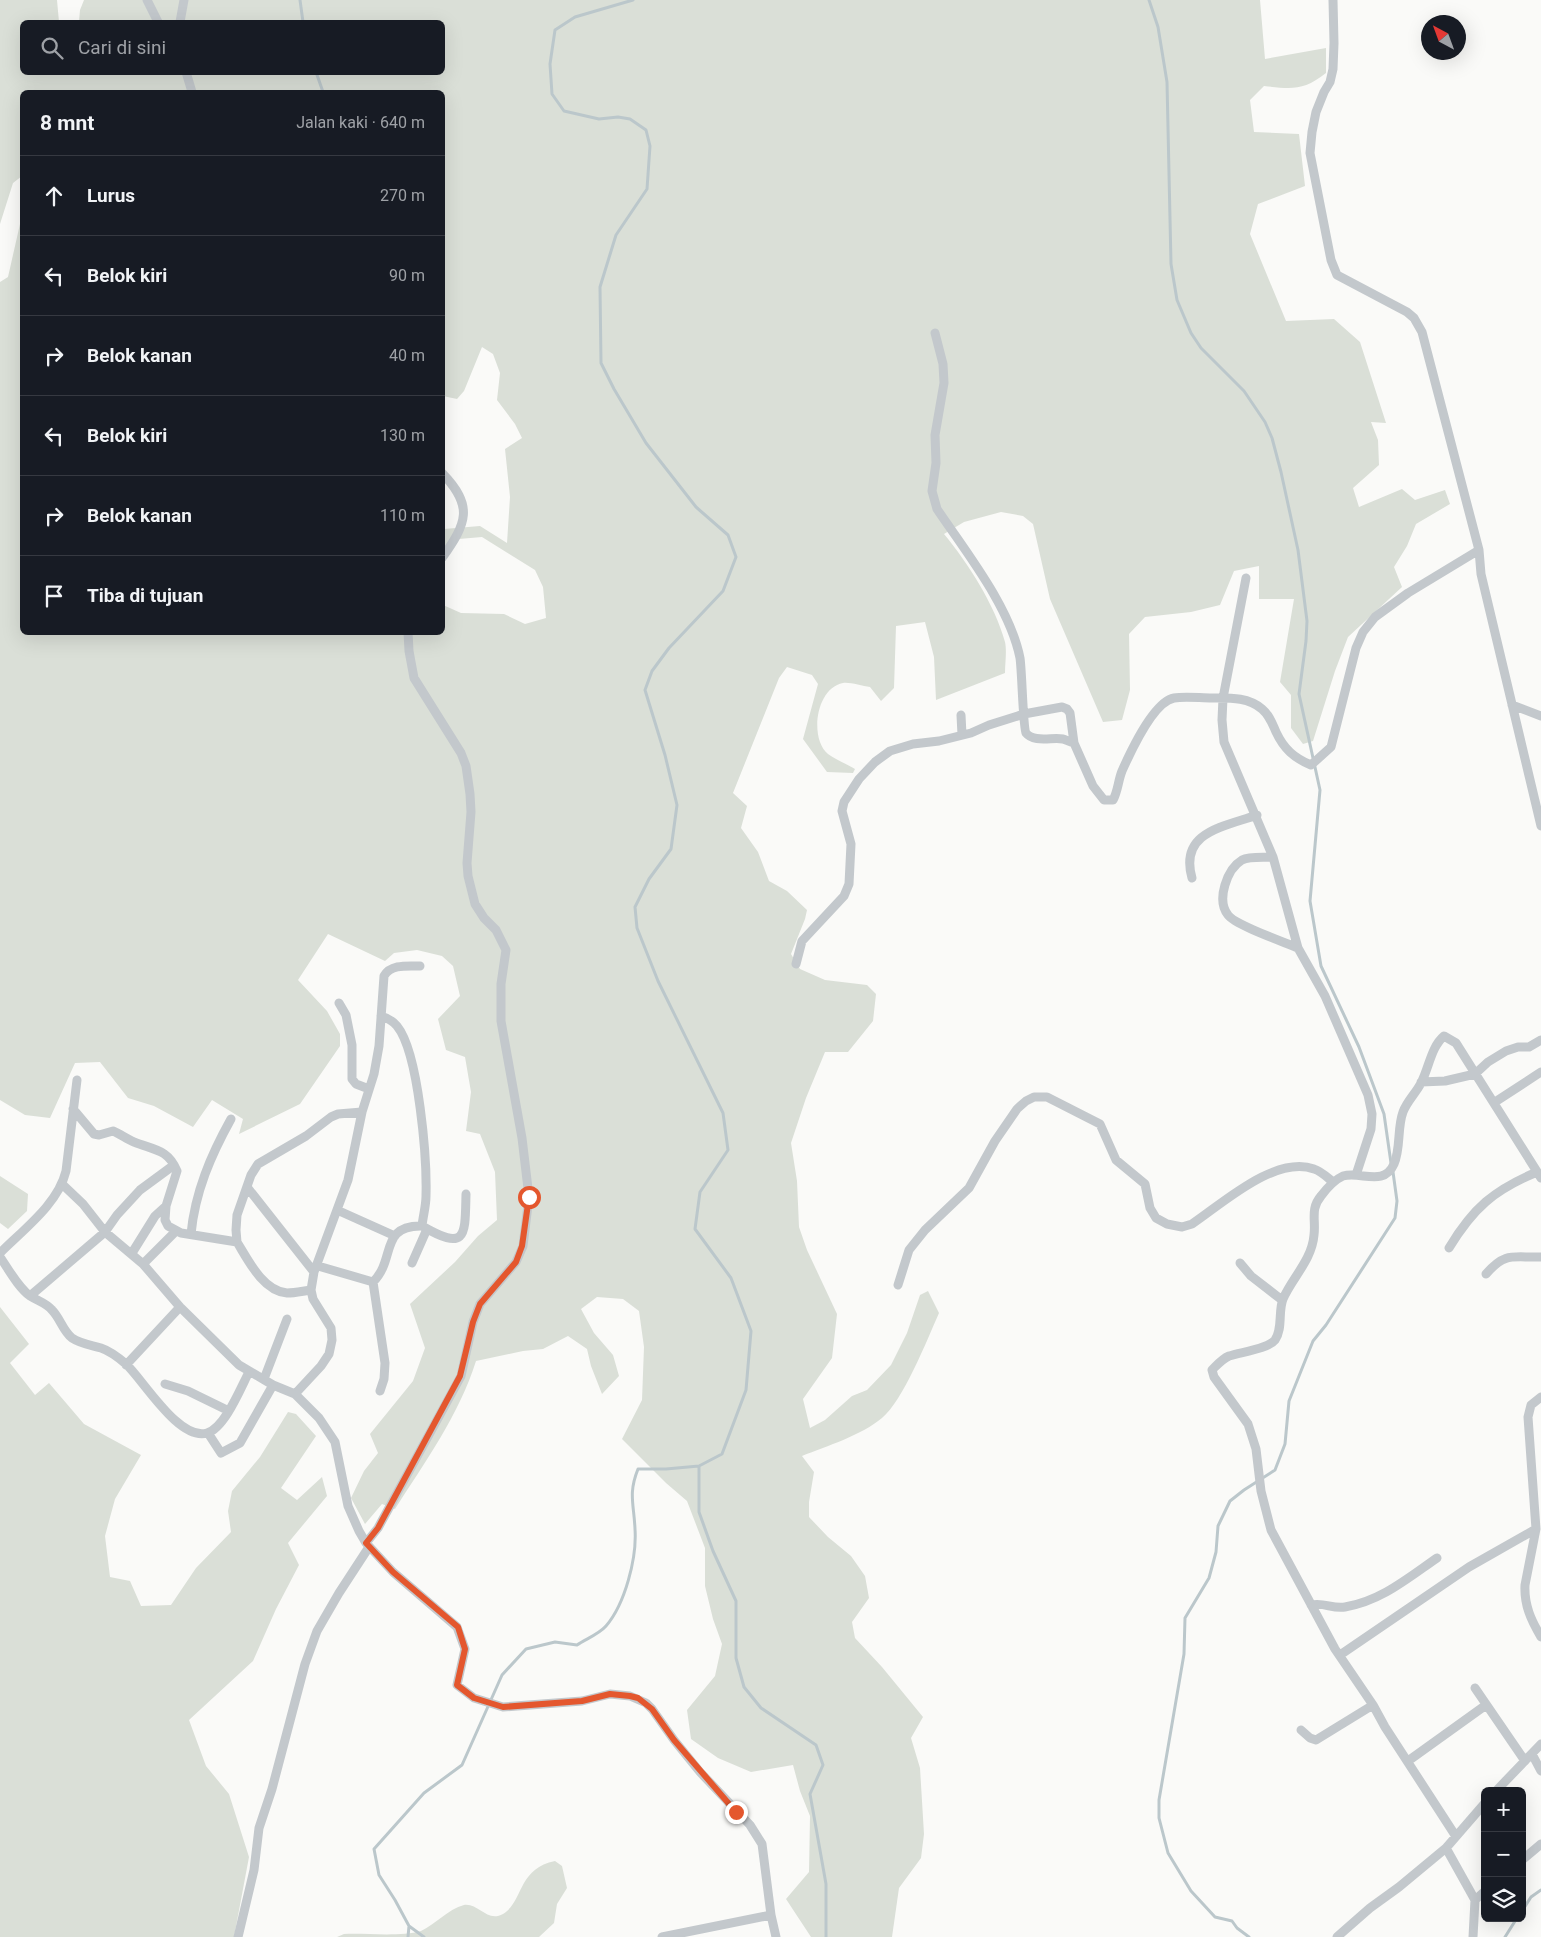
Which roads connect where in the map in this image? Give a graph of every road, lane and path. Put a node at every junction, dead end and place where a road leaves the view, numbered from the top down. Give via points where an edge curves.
1 (147, 0) edge
2 (184, 0) edge
3 (1333, 0) edge
4 (157, 20) edge
5 (180, 20) edge
6 (187, 75) edge
7 (191, 90) edge
8 (935, 333) dead end
9 (445, 477) edge
10 (1479, 550) junction
11 (445, 553) edge
12 (1246, 578) dead end
13 (408, 635) edge
14 (1223, 698) junction
15 (1512, 704) junction
16 (1024, 714) junction
17 (961, 716) dead end
18 (1541, 716) edge
19 (962, 735) junction
20 (1074, 744) junction
21 (1257, 815) junction
22 (1541, 826) edge
23 (1273, 857) junction
24 (1192, 878) dead end
25 (1298, 948) junction
26 (796, 964) dead end
27 (420, 966) dead end
28 (339, 1002) dead end
29 (381, 1016) junction
30 (1541, 1040) edge
31 (1541, 1072) edge
32 (1476, 1074) junction
33 (77, 1080) dead end
34 (1421, 1082) junction
35 (369, 1088) junction
36 (1495, 1102) junction
37 (73, 1109) junction
38 (362, 1112) junction
39 (231, 1119) dead end
40 (174, 1165) junction
41 (1356, 1175) junction
42 (1539, 1175) edge
43 (1333, 1182) junction
44 (62, 1184) junction
45 (247, 1187) junction
46 (466, 1194) dead end
47 (166, 1206) junction
48 (337, 1210) junction
49 (424, 1228) junction
50 (105, 1232) junction
51 (176, 1232) junction
52 (191, 1234) junction
53 (395, 1236) junction
54 (237, 1242) junction
55 (1449, 1248) dead end
56 (0, 1253) edge
57 (132, 1253) junction
58 (0, 1257) edge
59 (1541, 1257) edge
60 (412, 1263) dead end
61 (1240, 1263) dead end
62 (142, 1264) junction
63 (316, 1269) junction
64 (1486, 1274) dead end
65 (373, 1282) junction
66 (898, 1285) dead end
67 (311, 1290) junction
68 (30, 1296) junction
69 (1282, 1300) junction
70 (180, 1307) junction
71 (287, 1319) dead end
72 (126, 1365) junction
73 (249, 1372) junction
74 (264, 1379) junction
75 (165, 1384) dead end
76 (273, 1385) junction
77 (380, 1391) dead end
78 (295, 1394) junction
79 (1541, 1397) edge
80 (229, 1411) junction
81 (208, 1433) junction
82 (1536, 1529) junction
83 (368, 1545) junction
84 (1438, 1558) dead end
85 (1310, 1605) junction
86 (1541, 1637) edge
87 (1340, 1655) junction
88 (1475, 1688) dead end
89 (1373, 1705) junction
90 (1486, 1705) junction
91 (1301, 1730) dead end
92 (1541, 1744) edge
93 (1528, 1757) junction
94 (1408, 1762) junction
95 (1541, 1771) edge
96 (1500, 1787) edge
97 (1481, 1807) edge
98 (1455, 1836) junction
99 (1541, 1844) edge
100 (1446, 1848) junction
101 (1526, 1857) edge
102 (1481, 1895) edge
103 (1475, 1900) junction
104 (771, 1915) junction
105 (238, 1937) edge
106 (662, 1937) edge
107 (776, 1937) edge
108 (1337, 1937) edge
109 (1473, 1937) edge

1 - 4 street
2 - 5 street
3 - 10 street via 1333,69 1316,112 1310,153 1334,269 1342,278 1407,312 1419,324
6 - 7 street
8 - 16 street via 944,383 935,435 934,501 985,581 1016,640
9 - 11 street via 462,498 464,512 460,530
10 - 14 street via 1401,598 1375,617 1363,632 1330,748 1311,765 1294,757 1284,747 1269,716 1262,709 1250,700
10 - 15 street via 1481,574
12 - 14 street
13 - 83 street via 414,678 466,766 470,812 468,876 476,904 496,930 506,950 501,984 501,1021 529,1197 522,1246 516,1262 480,1304 460,1376
14 - 20 street via 1172,698 1158,708 1150,716 1121,773 1113,800 1104,800 1093,786
14 - 21 street via 1224,742
15 - 18 street
15 - 22 street
16 - 19 street
16 - 20 street via 1025,732 1030,736 1062,739
16 - 20 street via 1067,709
17 - 19 street
19 - 26 street via 890,751 859,779 842,811 851,844 849,884 844,896 802,941
21 - 23 street
21 - 24 street via 1202,836 1191,853 1188,865
23 - 25 street
23 - 25 street via 1244,859 1235,866 1226,880 1223,902 1228,915 1239,923
25 - 41 street via 1325,996 1368,1095 1371,1129
27 - 29 street via 388,970 384,976
28 - 35 street via 346,1015 352,1046 352,1079 356,1084
29 - 35 street via 379,1046
29 - 49 street via 392,1020 408,1047 416,1085 425,1170
30 - 32 street via 1529,1047 1506,1051
31 - 36 street
32 - 34 street
32 - 34 street via 1456,1043 1444,1036 1438,1041
32 - 36 street
33 - 37 street
34 - 41 street via 1403,1112 1394,1164 1380,1177
35 - 38 street
36 - 42 street
37 - 40 street via 94,1134 113,1131 162,1152
37 - 44 street
38 - 45 street via 331,1117 258,1164
38 - 48 street via 354,1159
39 - 52 street via 215,1147 200,1186
40 - 47 street via 177,1171
40 - 50 street via 130,1200
41 - 43 street via 1344,1176
42 - 55 street via 1510,1184 1482,1206
43 - 66 street via 1315,1169 1297,1167 1278,1171 1253,1181 1192,1224 1182,1227 1167,1224 1156,1218 1150,1208 1145,1184 1116,1160 1100,1124 1047,1097 1034,1097 1017,1109 969,1188 909,1250
43 - 69 street via 1314,1205 1315,1235 1309,1256
44 - 50 street
44 - 56 street via 47,1205
45 - 54 street via 237,1215
45 - 63 street
46 - 49 street via 467,1221 458,1238 450,1240
47 - 51 street via 165,1220
47 - 57 street via 155,1216
48 - 53 street
48 - 63 street
49 - 53 street via 408,1226
49 - 60 street
50 - 57 street
50 - 68 street
51 - 52 street
51 - 62 street
52 - 54 street
53 - 65 street
54 - 67 street via 249,1262 275,1289 287,1293
57 - 62 street
58 - 68 street
59 - 64 street via 1512,1256 1500,1260
61 - 69 street
62 - 70 street
63 - 65 street
63 - 67 street
65 - 77 street via 385,1363
67 - 78 street via 331,1328 332,1340 329,1354 321,1366
68 - 72 street via 48,1305 71,1337 103,1349
69 - 85 street via 1278,1334 1274,1341 1227,1357 1212,1370 1214,1378 1248,1424 1256,1449 1261,1491 1271,1530
70 - 72 street
70 - 73 street
71 - 74 street
72 - 81 street via 179,1423 191,1432
73 - 74 street
73 - 80 street
74 - 76 street
75 - 80 street
76 - 78 street
76 - 81 street via 238,1445 221,1453
78 - 83 street via 319,1418 335,1442 348,1506
79 - 82 street via 1531,1404 1528,1417
80 - 81 street
82 - 86 street via 1524,1594 1530,1618
82 - 87 street via 1469,1567
83 - 104 street via 393,1572 458,1627 465,1649 457,1685 474,1698 496,1706 524,1707 610,1694 630,1696 646,1703 700,1772 750,1825 762,1844
83 - 105 street via 321,1624 305,1664 259,1828 254,1870
84 - 85 street via 1370,1601 1344,1607 1323,1603
85 - 87 street
87 - 89 street
88 - 90 street
89 - 91 street via 1316,1740
89 - 94 street
90 - 93 street
90 - 94 street
92 - 93 street
93 - 95 street
93 - 96 street
94 - 98 street
97 - 98 street
98 - 100 street
99 - 101 street
100 - 103 street
100 - 108 street
102 - 103 street
103 - 109 street
104 - 106 street
104 - 107 street

